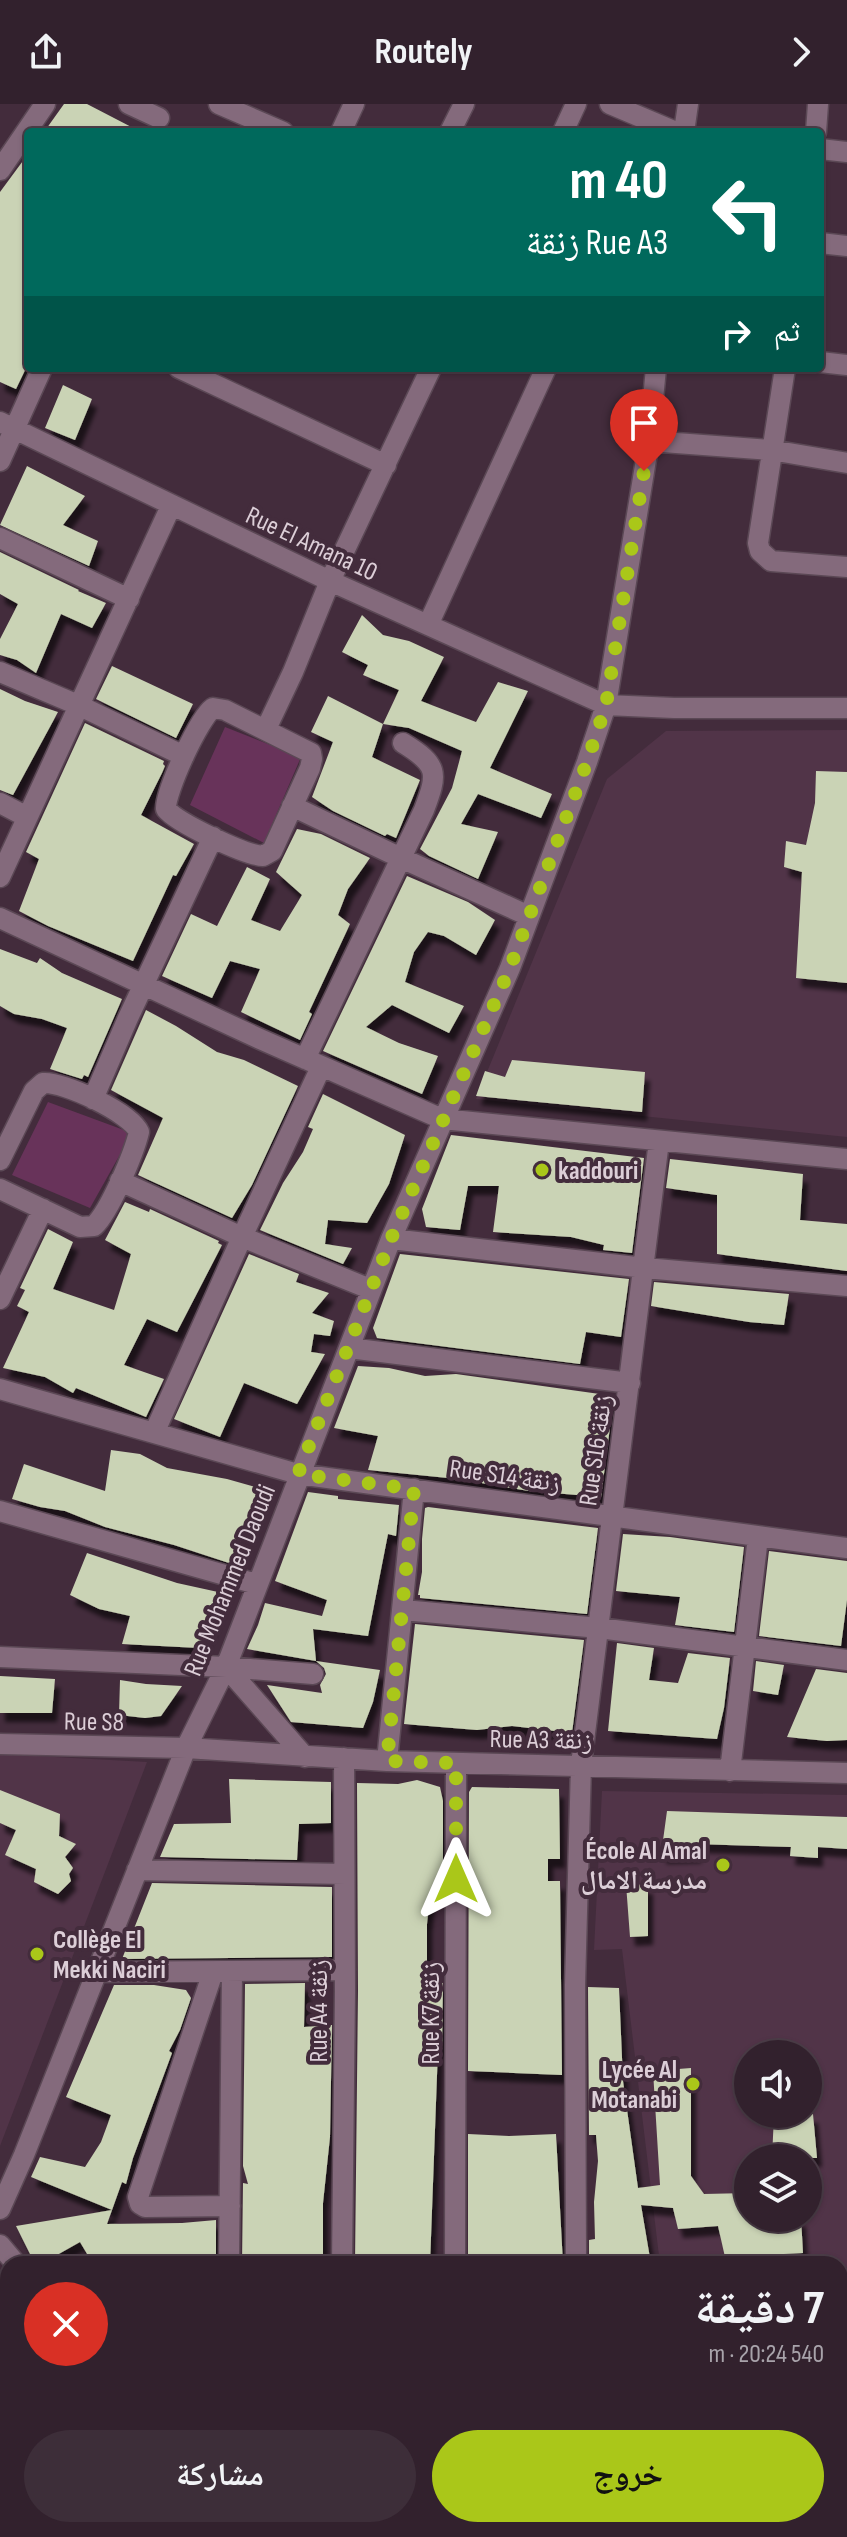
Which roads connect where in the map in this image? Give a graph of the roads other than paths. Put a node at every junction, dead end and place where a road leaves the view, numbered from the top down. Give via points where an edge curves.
1 (45, 104) edge
2 (129, 104) edge
3 (219, 104) edge
4 (354, 104) edge
5 (464, 104) edge
6 (576, 104) edge
7 (610, 104) edge
8 (688, 104) edge
9 (818, 104) edge
10 (159, 118) edge
11 (29, 128) edge
12 (274, 128) edge
13 (343, 128) edge
14 (452, 128) edge
15 (565, 128) edge
16 (667, 128) edge
17 (685, 128) edge
18 (816, 128) edge
19 (24, 135) edge
20 (824, 149) edge
21 (847, 152) edge
22 (0, 170) edge
23 (824, 243) edge
24 (847, 246) edge
25 (824, 362) edge
26 (847, 365) edge
27 (40, 372) edge
28 (197, 372) edge
29 (429, 372) edge
30 (544, 372) edge
31 (656, 372) edge
32 (784, 372) edge
33 (223, 378) edge
34 (7, 425) edge
35 (649, 441) junction
36 (771, 450) junction
37 (0, 461) edge
38 (847, 463) edge
39 (386, 465) junction
40 (171, 506) junction
41 (0, 538) edge
42 (847, 567) edge
43 (330, 581) junction
44 (129, 599) junction
45 (428, 625) junction
46 (0, 672) edge
47 (78, 705) junction
48 (606, 705) junction
49 (847, 708) edge
50 (266, 729) junction
51 (403, 743) dead end
52 (184, 756) junction
53 (0, 803) edge
54 (292, 806) junction
55 (27, 817) junction
56 (213, 837) junction
57 (401, 858) junction
58 (0, 877) edge
59 (529, 916) junction
60 (0, 918) edge
61 (144, 984) junction
62 (313, 1063) junction
63 (93, 1099) junction
64 (442, 1119) junction
65 (7, 1126) edge
66 (659, 1141) junction
67 (847, 1159) edge
68 (0, 1160) edge
69 (120, 1181) junction
70 (0, 1189) edge
71 (43, 1209) junction
72 (242, 1237) junction
73 (391, 1239) junction
74 (645, 1268) junction
75 (847, 1286) edge
76 (370, 1289) junction
77 (0, 1299) edge
78 (349, 1348) junction
79 (630, 1383) junction
80 (0, 1389) edge
81 (155, 1431) junction
82 (298, 1474) junction
83 (414, 1489) junction
84 (0, 1511) edge
85 (613, 1516) junction
86 (758, 1537) junction
87 (847, 1548) edge
88 (256, 1584) junction
89 (403, 1610) junction
90 (599, 1628) junction
91 (745, 1646) junction
92 (0, 1657) edge
93 (847, 1660) edge
94 (226, 1667) junction
95 (313, 1674) dead end
96 (0, 1744) edge
97 (186, 1748) junction
98 (305, 1757) junction
99 (344, 1758) junction
100 (387, 1761) junction
101 (456, 1763) junction
102 (581, 1765) junction
103 (730, 1771) junction
104 (847, 1773) edge
105 (137, 1870) junction
106 (344, 1874) junction
107 (345, 1970) junction
108 (96, 1972) junction
109 (222, 1972) junction
110 (230, 2206) junction
111 (0, 2209) edge
112 (229, 2256) edge
113 (342, 2256) edge
114 (455, 2256) edge
115 (576, 2256) edge

1 - 11 street
2 - 10 street
3 - 12 street
4 - 13 street
5 - 14 street
6 - 15 street
7 - 16 street
8 - 17 street
9 - 18 street
19 - 22 street
20 - 21 street
23 - 24 street
25 - 26 street
27 - 34 street
28 - 33 street
29 - 39 street
30 - 45 street
31 - 35 street, Rue Mohammed Daoudi
32 - 36 street
33 - 39 street
34 - 37 street
34 - 40 street, Rue El Amana 10
35 - 36 street
35 - 48 street, Rue Mohammed Daoudi
36 - 38 street
36 - 42 street via 760,551 771,561
39 - 43 street
40 - 43 street, Rue El Amana 10
40 - 44 street
41 - 44 street
43 - 45 street, Rue El Amana 10
43 - 50 street
44 - 47 street
45 - 48 street, Rue El Amana 10
46 - 47 street
47 - 52 street
47 - 55 street
48 - 49 street
48 - 59 street, Rue Mohammed Daoudi
50 - 52 street via 213,708
50 - 54 street via 311,753 310,768
51 - 57 street via 430,763 434,785
52 - 56 street via 166,809
53 - 55 street
54 - 56 street via 272,851 263,856
54 - 57 street
55 - 58 street
56 - 61 street
57 - 59 street
57 - 62 street
59 - 64 street, Rue Mohammed Daoudi
60 - 61 street
61 - 62 street
61 - 63 street
62 - 64 street
62 - 72 street
63 - 65 street via 43,1083
63 - 69 street via 129,1119 139,1132
64 - 66 street
64 - 73 street, Rue Mohammed Daoudi
65 - 68 street
66 - 67 street
66 - 74 street, Rue S16 زنقة
69 - 71 street via 94,1226 80,1227
69 - 72 street
70 - 71 street
71 - 77 street
72 - 76 street
72 - 81 street
73 - 74 street
73 - 76 street, Rue Mohammed Daoudi
74 - 75 street
74 - 79 street, Rue S16 زنقة
76 - 78 street, Rue Mohammed Daoudi
78 - 79 street
78 - 82 street, Rue Mohammed Daoudi
79 - 85 street, Rue S16 زنقة
80 - 81 street, Rue S14 زنقة
81 - 82 street, Rue S14 زنقة
82 - 83 street, Rue S14 زنقة
82 - 88 street, Rue Mohammed Daoudi
83 - 85 street, Rue S14 زنقة
83 - 89 street
84 - 88 street
85 - 86 street, Rue S14 زنقة
85 - 90 street, Rue S16 زنقة
86 - 87 street, Rue S14 زنقة
86 - 91 street
88 - 94 street, Rue Mohammed Daoudi
89 - 90 street
89 - 100 street
90 - 91 street
90 - 102 street, Rue S16 زنقة
91 - 93 street
91 - 103 street
92 - 94 street
94 - 95 street
94 - 97 street, Rue Mohammed Daoudi
94 - 98 street
96 - 97 street, Rue S8
97 - 98 street, Rue A3 زنقة
97 - 105 street, Rue Mohammed Daoudi
98 - 99 street, Rue A3 زنقة
99 - 100 street, Rue A3 زنقة
99 - 106 street, Rue A4 زنقة
100 - 101 street, Rue A3 زنقة
101 - 102 street, Rue A3 زنقة
101 - 114 street, Rue K7 زنقة
102 - 103 street, Rue A3 زنقة
102 - 115 street, Rue S16 زنقة
103 - 104 street, Rue A3 زنقة
105 - 106 street
105 - 108 street, Rue Mohammed Daoudi
106 - 107 street, Rue A4 زنقة
107 - 109 street
107 - 113 street, Rue A4 زنقة
108 - 109 street
108 - 111 street, Rue Mohammed Daoudi
109 - 110 street
109 - 110 street via 138,2197 145,2207
110 - 112 street

